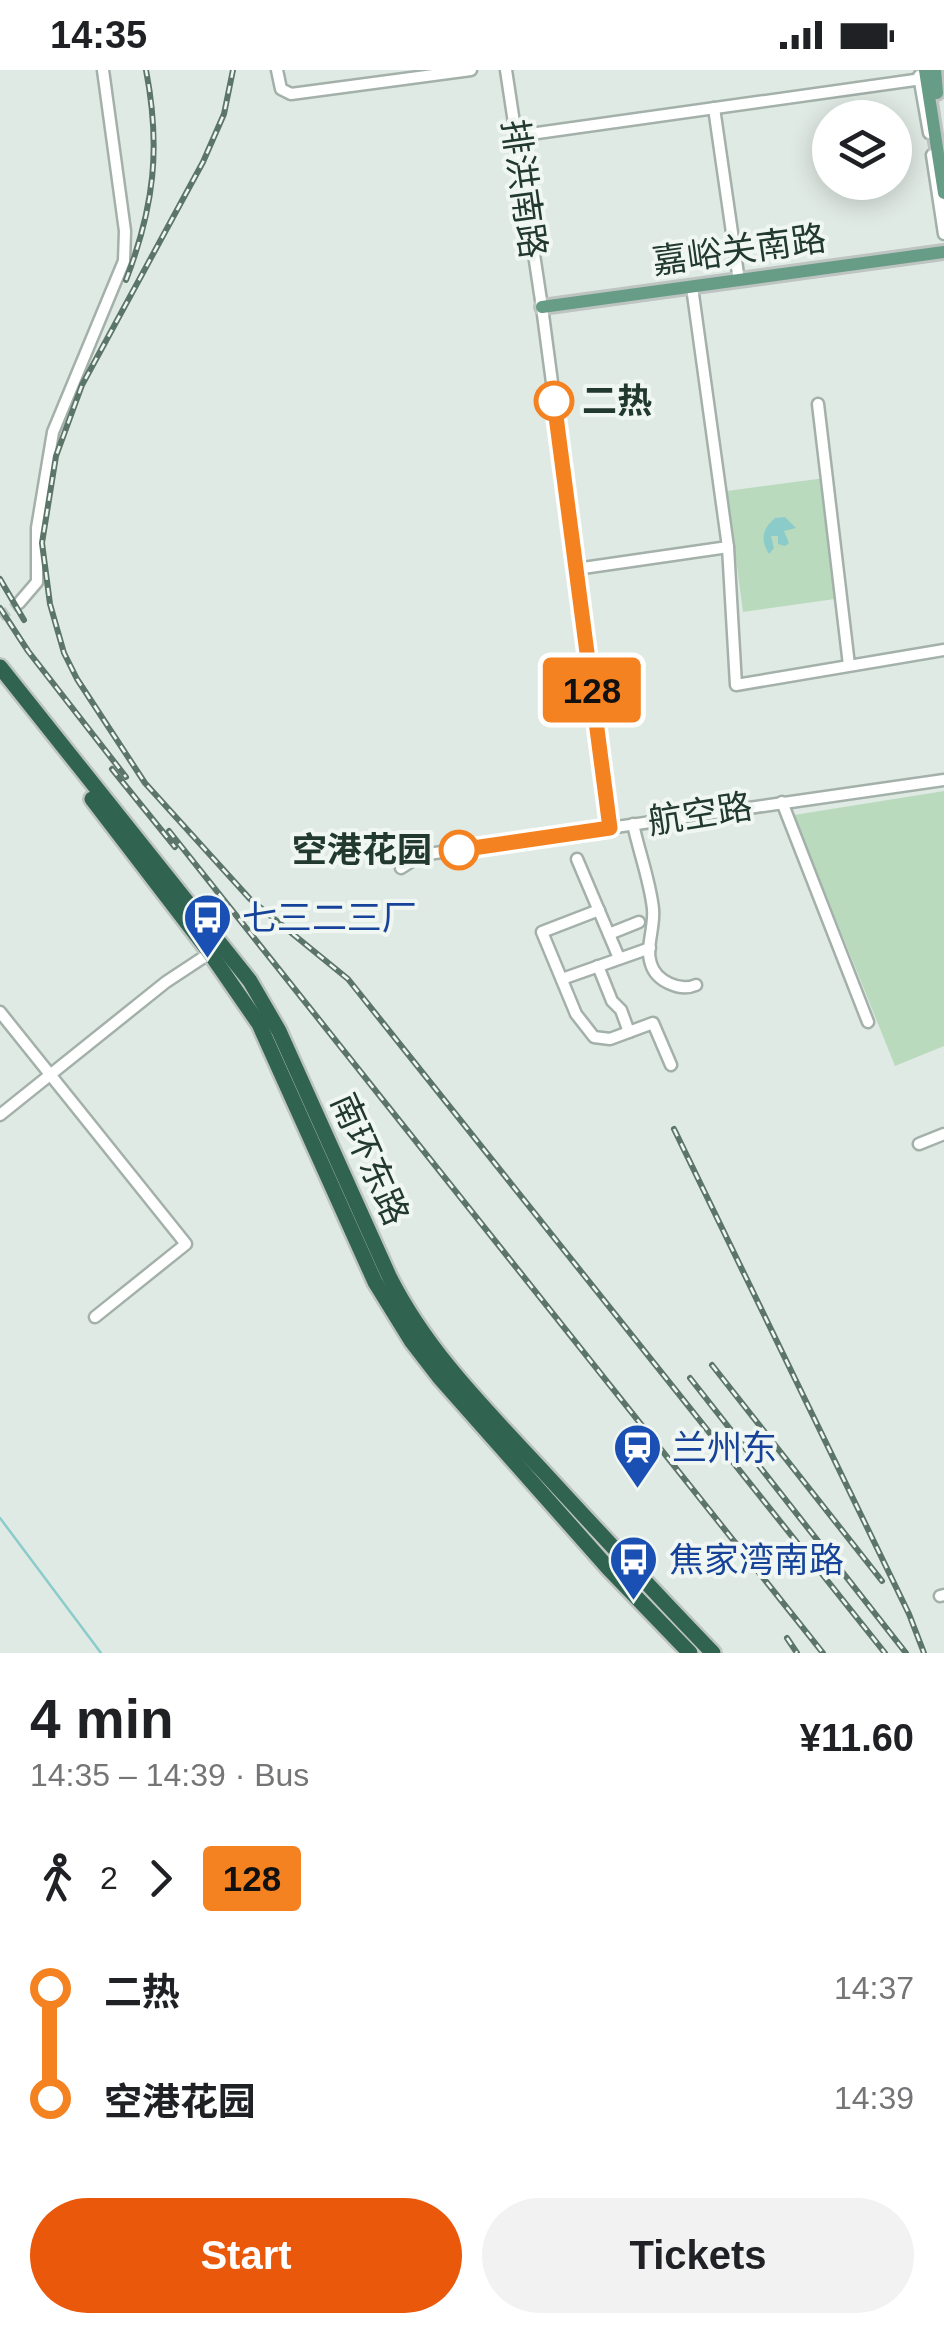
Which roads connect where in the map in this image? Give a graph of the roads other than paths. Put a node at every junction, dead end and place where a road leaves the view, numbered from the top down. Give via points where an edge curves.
1 (103, 70) edge
2 (277, 70) edge
3 (472, 70) edge
4 (506, 70) edge
5 (927, 74) edge
6 (389, 76) edge
7 (714, 108) junction
8 (516, 136) junction
9 (944, 136) edge
10 (944, 193) edge
11 (944, 234) edge
12 (944, 252) edge
13 (739, 281) junction
14 (692, 287) junction
15 (542, 307) junction
16 (818, 404) dead end
17 (728, 547) junction
18 (576, 569) junction
19 (19, 603) tunnel mouth
20 (944, 650) edge
21 (849, 665) junction
22 (0, 667) edge
23 (0, 682) edge
24 (944, 780) edge
25 (782, 802) junction
26 (633, 824) junction
27 (610, 828) junction
28 (577, 859) dead end
29 (401, 868) dead end
30 (599, 910) junction
31 (639, 922) dead end
32 (609, 934) junction
33 (650, 948) junction
34 (216, 949) junction
35 (620, 958) junction
36 (598, 966) junction
37 (562, 978) junction
38 (696, 985) dead end
39 (0, 1012) edge
40 (868, 1022) dead end
41 (629, 1032) junction
42 (671, 1065) dead end
43 (50, 1074) junction
44 (0, 1115) edge
45 (944, 1134) edge
46 (919, 1144) dead end
47 (95, 1316) dead end
48 (615, 1563) junction
49 (690, 1653) edge
50 (713, 1653) edge

1 - 19 street via 124,262 53,432 37,528 36,582
2 - 6 street via 281,89 291,94
3 - 6 street
4 - 8 street, 排洪南路
5 - 7 street
5 - 9 main road
5 - 10 main road
5 - 11 street
7 - 8 street
7 - 13 street
8 - 15 street, 排洪南路
12 - 13 main road, 嘉峪关南路
13 - 14 main road, 嘉峪关南路
14 - 15 main road, 嘉峪关南路
14 - 17 street
15 - 18 street, 排洪南路
16 - 21 street
17 - 18 street
17 - 21 street via 736,684
18 - 27 street, 排洪南路
20 - 21 street
22 - 34 highway, 南环东路
23 - 34 highway, 南环东路
24 - 25 street, 航空路
25 - 26 street, 航空路
25 - 40 street
26 - 27 street, 航空路
26 - 33 street via 653,908
27 - 29 street, 航空路 via 421,855
28 - 30 street
30 - 32 street
30 - 37 street via 542,932
31 - 32 street
32 - 35 street
33 - 35 street
33 - 38 street via 660,978 684,988
34 - 43 street
34 - 48 highway, 南环东路 via 250,982 279,1030 407,1312
35 - 36 street
36 - 37 street
36 - 41 street
37 - 41 street via 594,1038
39 - 43 street
41 - 42 street via 653,1023
43 - 44 street
43 - 47 street via 186,1244
45 - 46 street
48 - 49 highway, 南环东路
48 - 50 highway, 南环东路

